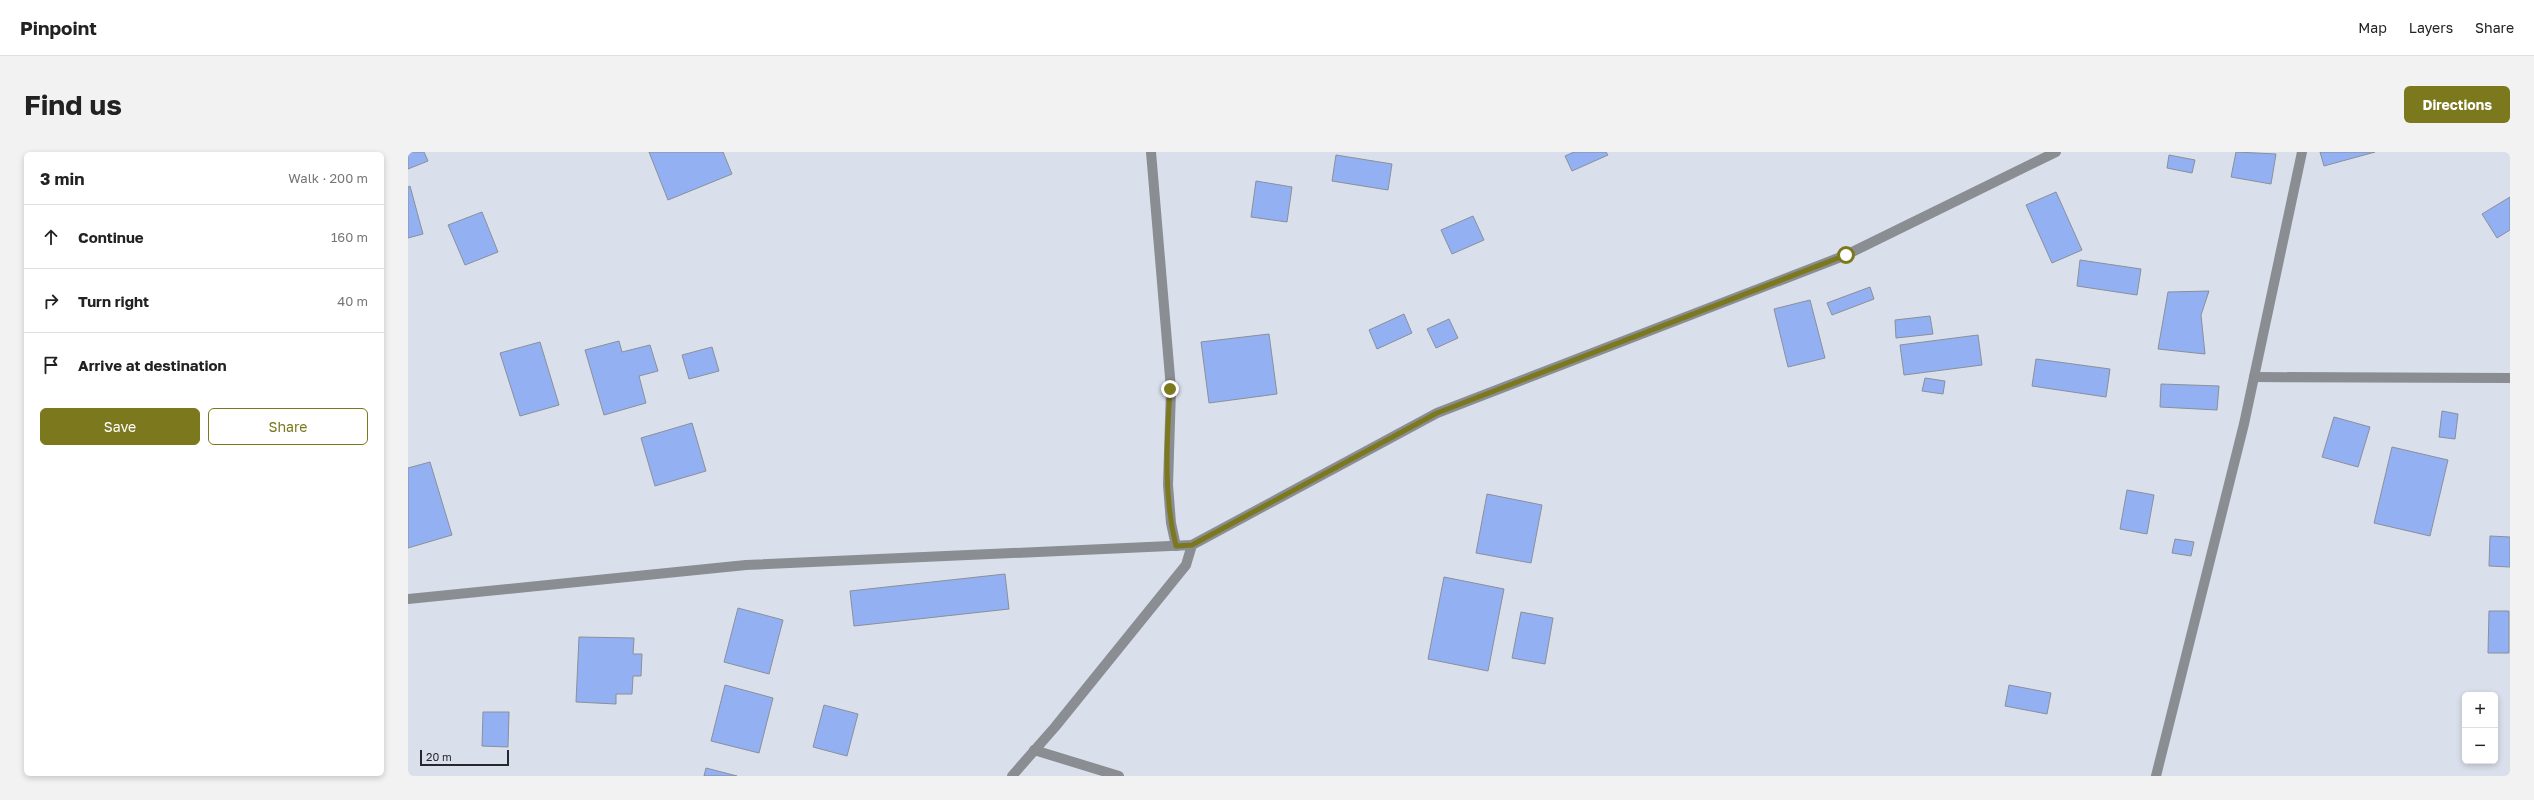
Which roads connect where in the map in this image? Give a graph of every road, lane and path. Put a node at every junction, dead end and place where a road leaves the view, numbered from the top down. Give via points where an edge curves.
1 (1151, 152) edge
2 (2056, 152) edge
3 (2302, 152) edge
4 (2254, 377) junction
5 (2510, 378) edge
6 (1192, 545) junction
7 (1176, 546) junction
8 (408, 600) edge
9 (1034, 750) junction
10 (1012, 776) edge
11 (1119, 776) edge
12 (2156, 776) edge

1 - 7 street via 1170,389 1170,523
2 - 6 street via 1846,255 1437,413
3 - 4 street
4 - 5 street
4 - 12 street
6 - 7 street
6 - 9 street via 1186,565
7 - 8 street via 746,565
9 - 10 street
9 - 11 street

